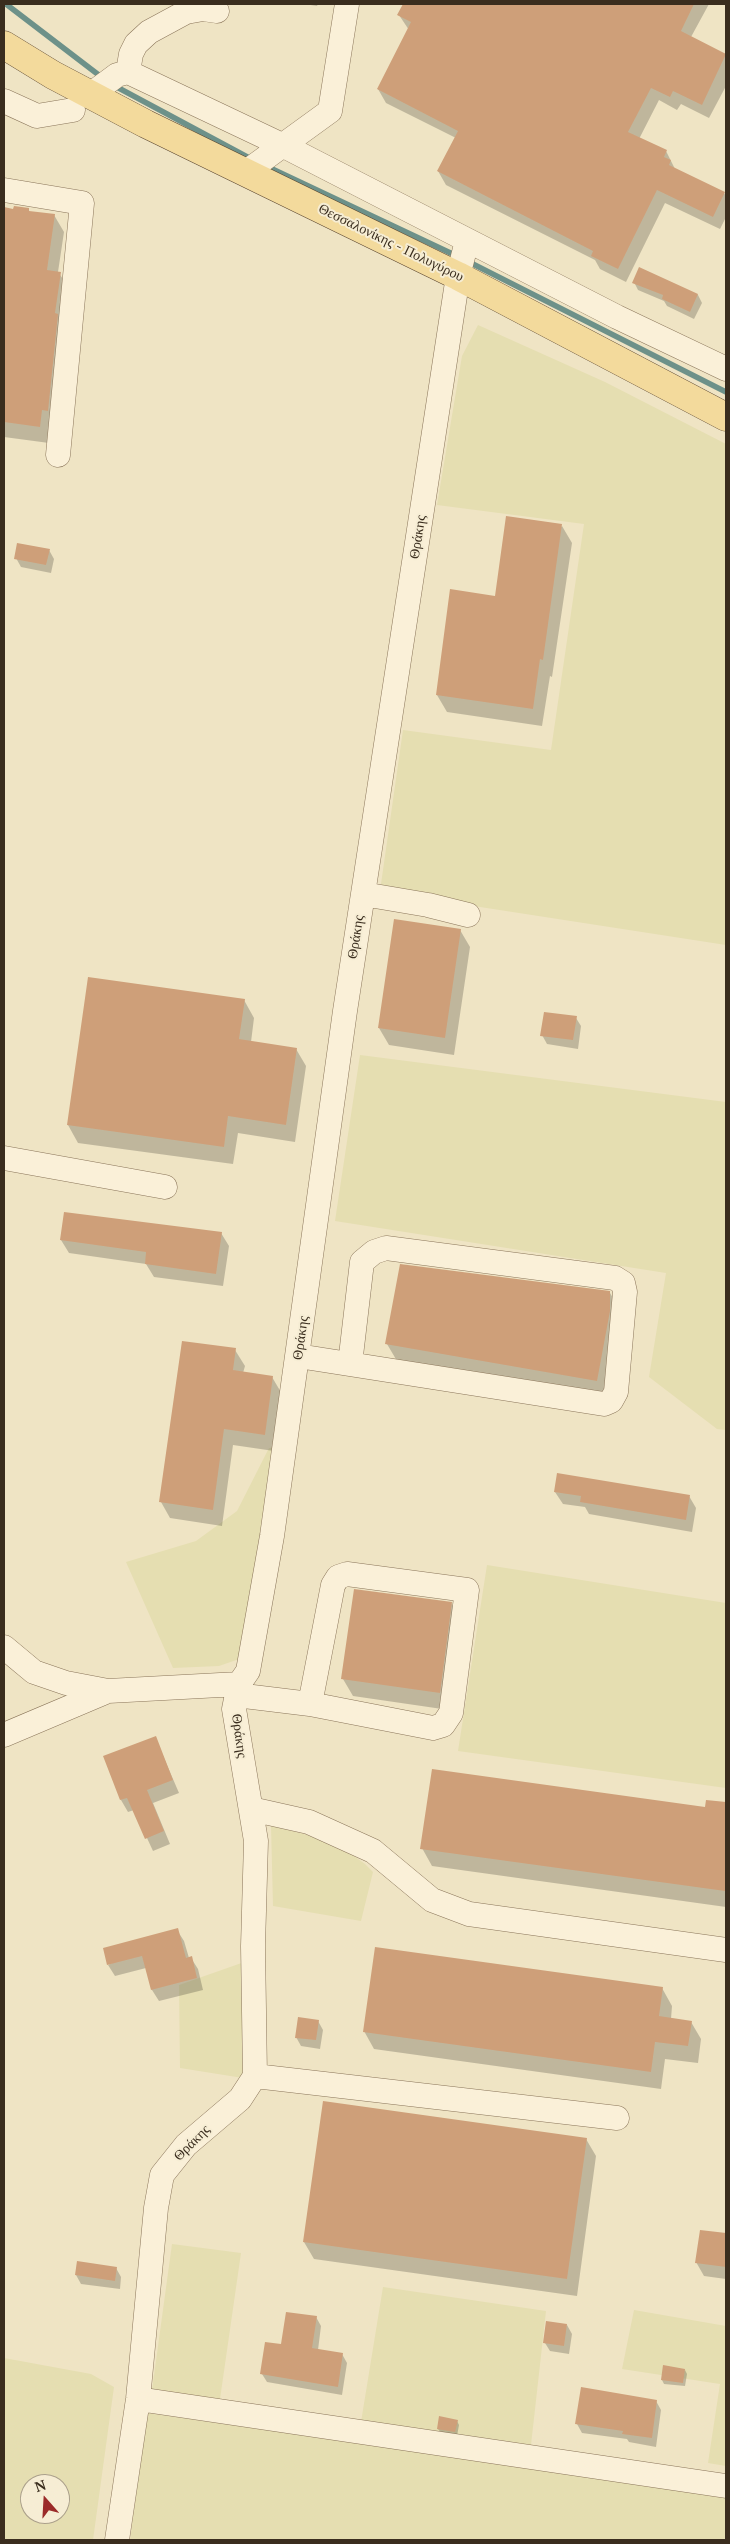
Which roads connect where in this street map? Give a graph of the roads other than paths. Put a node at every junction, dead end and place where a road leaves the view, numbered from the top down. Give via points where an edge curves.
1 (347, 4) edge
2 (218, 11) dead end
3 (4, 45) edge
4 (4, 51) edge
5 (128, 72) junction
6 (53, 75) junction
7 (4, 101) edge
8 (81, 103) junction
9 (282, 146) junction
10 (246, 172) junction
11 (4, 190) edge
12 (467, 242) junction
13 (458, 276) junction
14 (726, 369) edge
15 (726, 417) edge
16 (58, 455) dead end
17 (363, 894) junction
18 (468, 915) dead end
19 (4, 1158) edge
20 (165, 1187) dead end
21 (298, 1356) junction
22 (350, 1364) junction
23 (4, 1647) edge
24 (238, 1689) junction
25 (108, 1691) junction
26 (310, 1704) junction
27 (4, 1735) edge
28 (251, 1809) junction
29 (726, 1946) edge
30 (255, 2076) junction
31 (617, 2118) dead end
32 (138, 2399) junction
33 (726, 2486) edge
34 (117, 2540) edge

1 - 9 street via 330,111
2 - 5 street via 186,12 148,32 131,54
3 - 6 main road, Θεσσαλονίκης - Πολυγύρου
4 - 6 main road, Θεσσαλονίκης - Πολυγύρου
5 - 8 street via 117,75
5 - 9 street
6 - 8 main road, Θεσσαλονίκης - Πολυγύρου
7 - 8 street via 37,116
8 - 10 main road, Θεσσαλονίκης - Πολυγύρου
9 - 10 street
9 - 12 street
10 - 13 main road, Θεσσαλονίκης - Πολυγύρου
11 - 16 street via 82,203
12 - 13 street, Θράκης
12 - 14 street
13 - 15 main road, Θεσσαλονίκης - Πολυγύρου
13 - 17 street, Θράκης
17 - 18 street
17 - 21 street, Θράκης
19 - 20 street
21 - 22 street
21 - 24 street, Θράκης via 250,1661
22 - 22 street via 604,1404 611,1401 616,1392 625,1292 622,1283 615,1278 386,1248 374,1252 362,1262
23 - 25 street via 34,1672 66,1683
24 - 25 street
24 - 26 street
24 - 28 street, Θράκης via 235,1720
25 - 27 street
26 - 26 street via 333,1586 338,1577 347,1574 467,1590 451,1713 443,1725 432,1728
28 - 29 street via 309,1822 373,1850 432,1900 469,1914
28 - 30 street, Θράκης via 256,1841 253,1946
30 - 31 street
30 - 32 street, Θράκης via 240,2099 186,2145 162,2175
32 - 33 street
32 - 34 street, Θράκης

